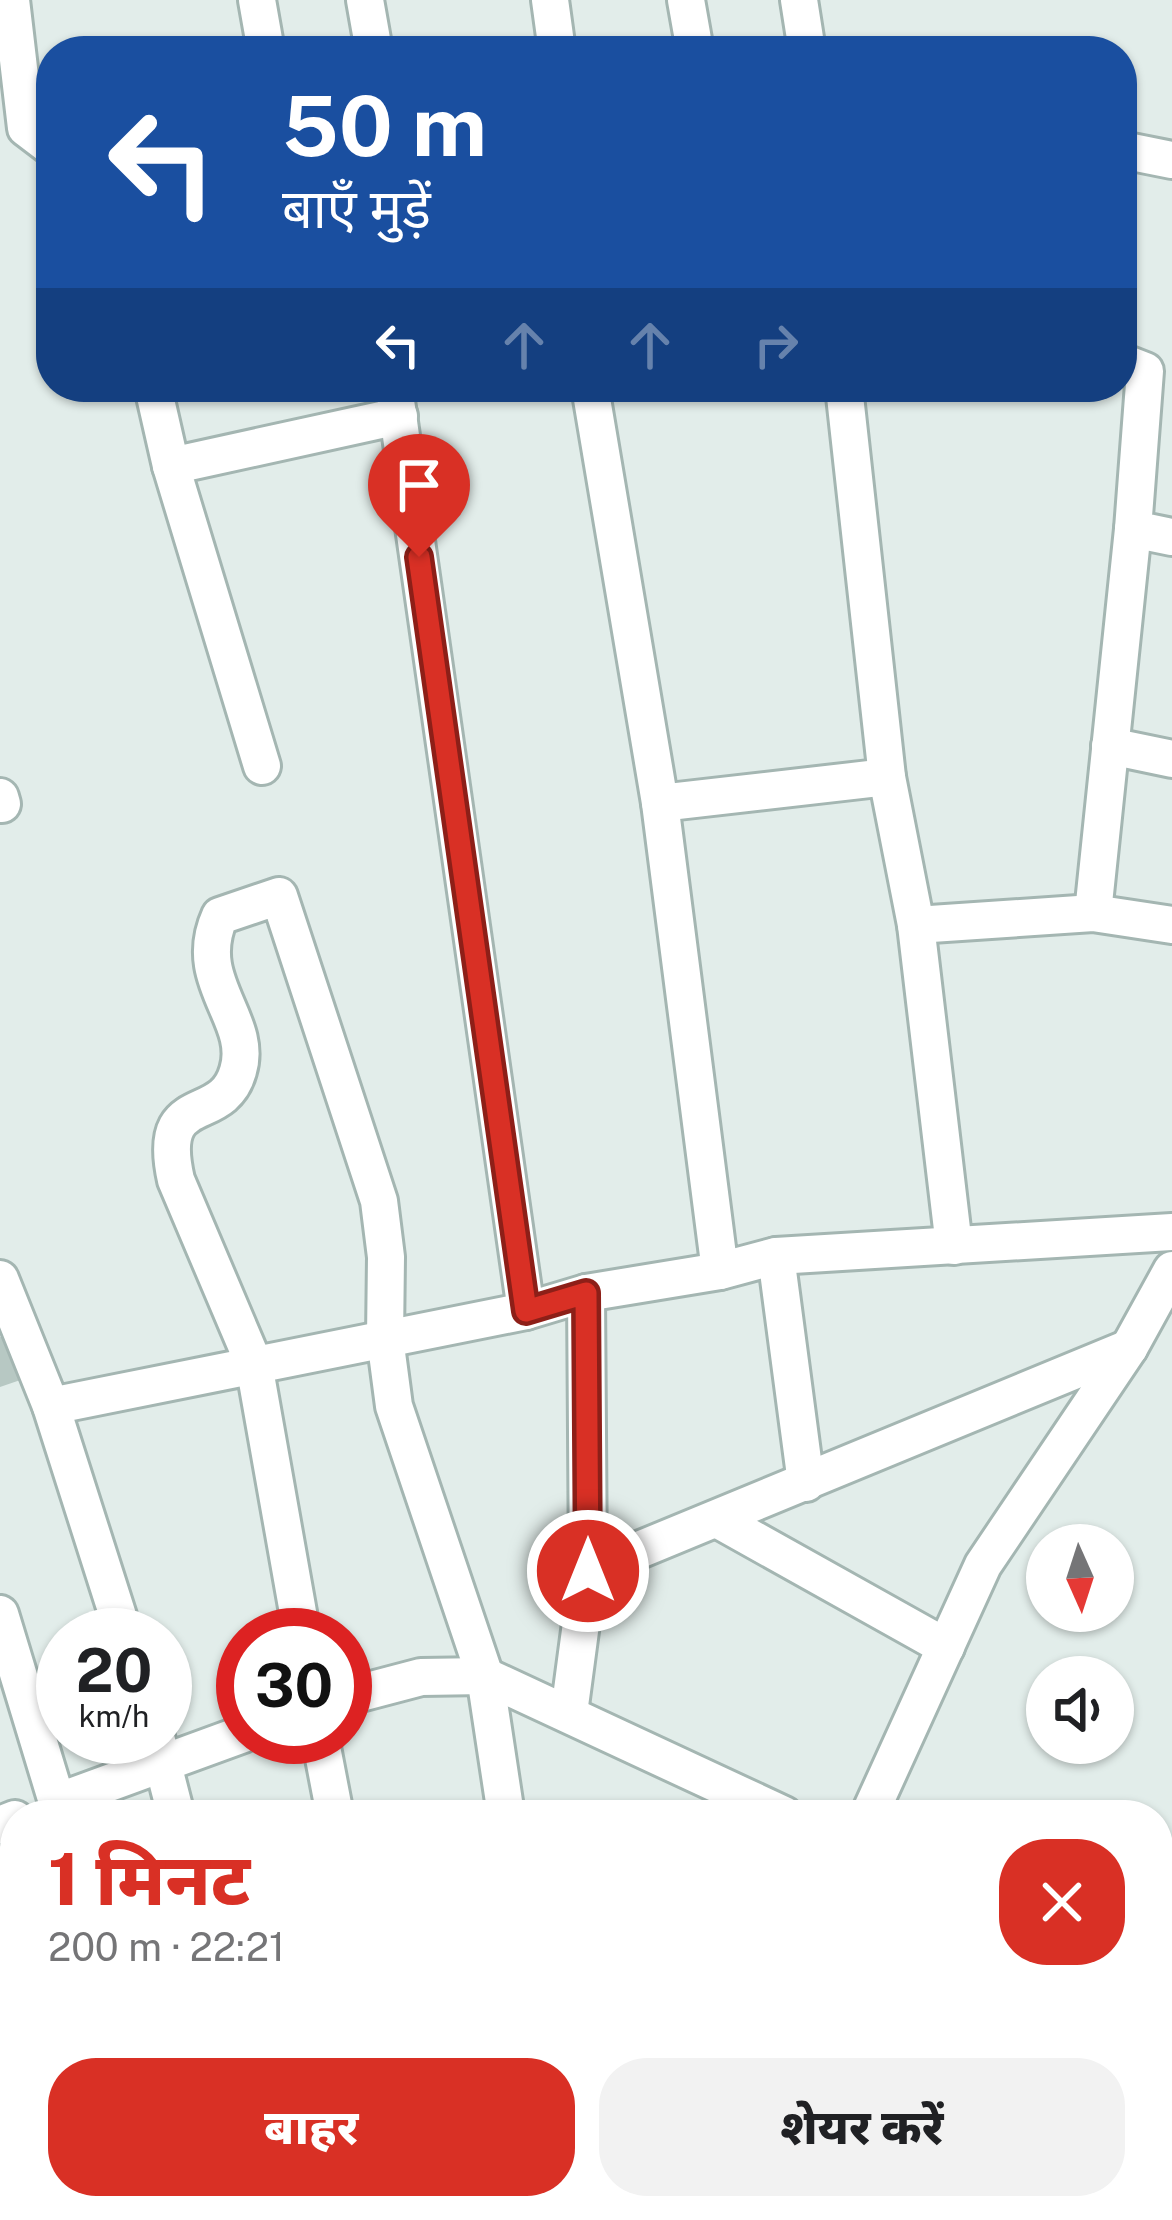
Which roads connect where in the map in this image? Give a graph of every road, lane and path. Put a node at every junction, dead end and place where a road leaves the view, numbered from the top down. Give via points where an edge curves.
1 (10, 0) edge
2 (257, 0) edge
3 (364, 0) edge
4 (550, 0) edge
5 (686, 0) edge
6 (799, 0) edge
7 (263, 36) edge
8 (371, 36) edge
9 (555, 36) edge
10 (692, 36) edge
11 (805, 36) edge
12 (36, 136) edge
13 (1137, 153) edge
14 (1172, 160) edge
15 (1137, 368) edge
16 (156, 402) edge
17 (394, 402) edge
18 (397, 402) edge
19 (593, 402) edge
20 (846, 402) edge
21 (170, 466) junction
22 (1133, 529) junction
23 (1172, 538) edge
24 (1110, 746) junction
25 (1172, 759) edge
26 (262, 766) dead end
27 (887, 776) junction
28 (660, 803) junction
29 (1093, 913) junction
30 (916, 925) junction
31 (1172, 925) edge
32 (1172, 1232) edge
33 (954, 1246) junction
34 (776, 1256) junction
35 (720, 1270) junction
36 (1172, 1270) edge
37 (0, 1279) edge
38 (586, 1293) junction
39 (526, 1311) junction
40 (385, 1338) junction
41 (1129, 1348) junction
42 (254, 1364) junction
43 (51, 1406) junction
44 (806, 1483) junction
45 (717, 1519) junction
46 (588, 1571) junction
47 (115, 1608) edge
48 (297, 1608) edge
49 (2, 1627) edge
50 (946, 1647) junction
51 (485, 1676) junction
52 (372, 1690) edge
53 (568, 1713) junction
54 (133, 1764) edge
55 (163, 1764) edge
56 (325, 1764) edge
57 (39, 1800) edge
58 (59, 1800) edge
59 (172, 1800) edge
60 (331, 1800) edge
61 (504, 1800) edge
62 (752, 1800) edge
63 (876, 1800) edge

1 - 12 street via 26,128
2 - 7 street
3 - 8 street
4 - 9 street
5 - 10 street
6 - 11 street
13 - 14 street
15 - 22 street via 1145,371
16 - 21 street
17 - 21 street
18 - 39 street
19 - 28 street
20 - 27 street
21 - 26 street
22 - 23 street
22 - 24 street
24 - 25 street
24 - 29 street
27 - 28 street
27 - 30 street
28 - 35 street
29 - 30 street
29 - 31 street
30 - 33 street
32 - 33 street
33 - 34 street
34 - 35 street
34 - 44 street
35 - 38 street
36 - 41 street
37 - 43 street
38 - 39 street
38 - 46 street
39 - 40 street
40 - 42 street
40 - 42 street via 379,1201 279,896 220,916 209,940 240,1067 230,1091 172,1130 169,1150
40 - 51 street via 394,1406
41 - 44 street
41 - 50 street via 983,1565
42 - 43 street
42 - 48 street
43 - 47 street
44 - 45 street
45 - 46 street
45 - 50 street
46 - 53 street
49 - 57 street
50 - 63 street
51 - 52 street via 421,1677
51 - 53 street
51 - 61 street
53 - 62 street
54 - 58 street
55 - 59 street
56 - 60 street

